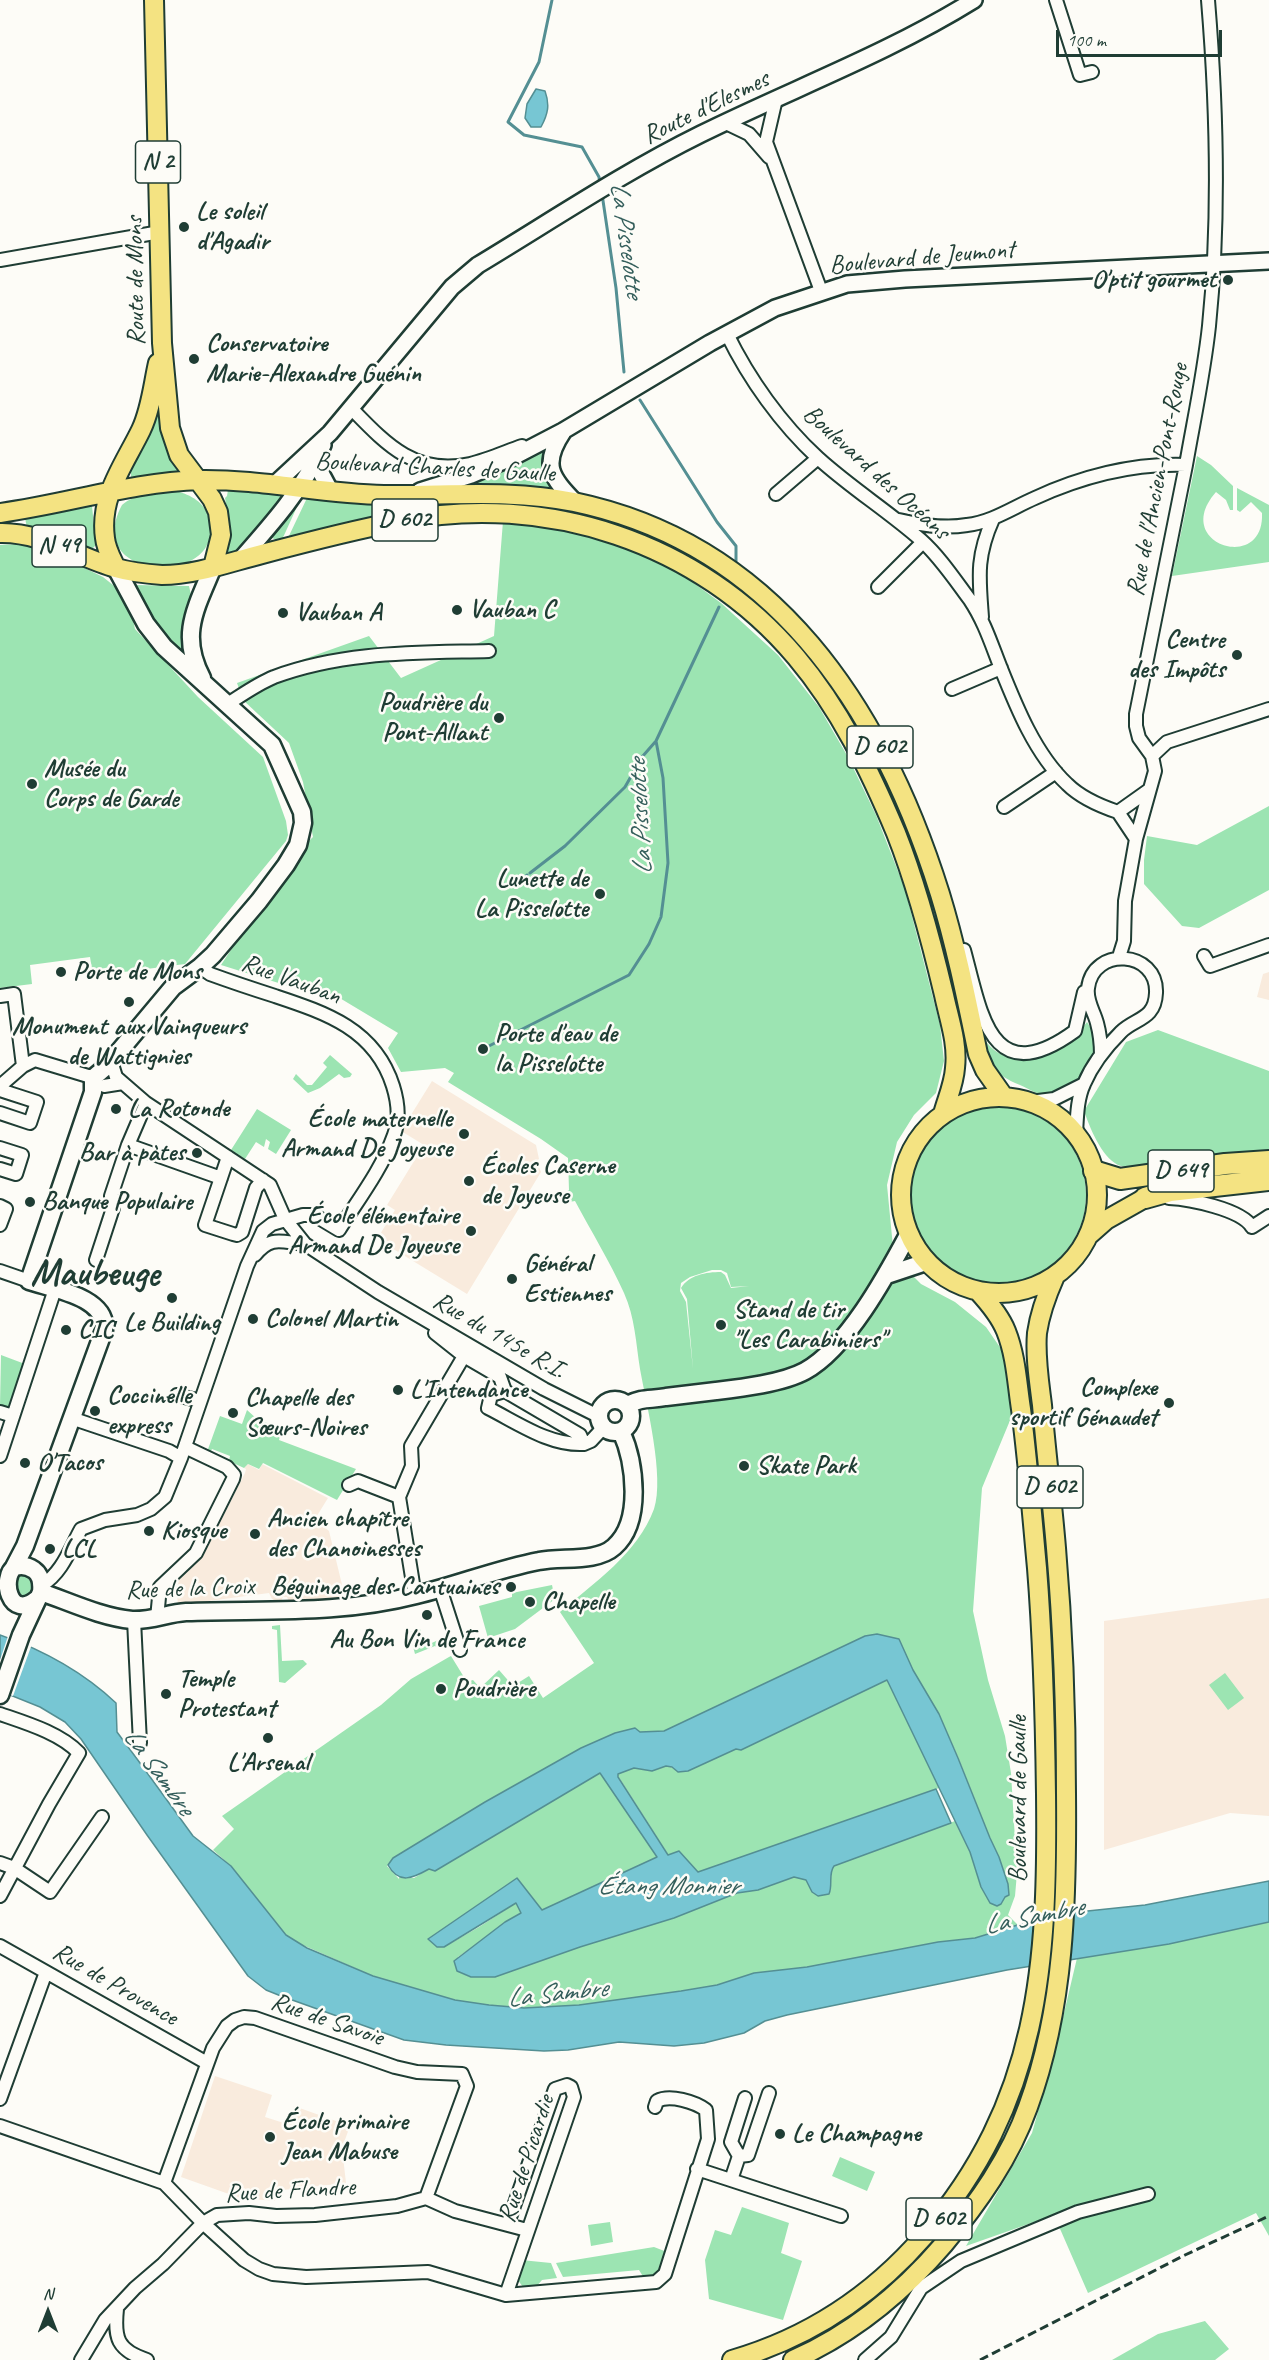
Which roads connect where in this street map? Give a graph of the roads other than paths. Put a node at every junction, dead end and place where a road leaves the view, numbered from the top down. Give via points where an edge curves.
1 (154, 0) edge
2 (974, 0) edge
3 (1056, 0) edge
4 (1208, 0) edge
5 (1092, 72) dead end
6 (776, 99) junction
7 (724, 122) junction
8 (771, 161) junction
9 (160, 232) junction
10 (0, 260) edge
11 (1269, 261) edge
12 (1213, 264) junction
13 (821, 291) junction
14 (727, 333) junction
15 (162, 343) junction
16 (351, 408) junction
17 (563, 431) junction
18 (326, 437) junction
19 (317, 458) junction
20 (818, 458) junction
21 (1186, 465) junction
22 (198, 480) junction
23 (275, 484) junction
24 (298, 486) junction
25 (330, 490) junction
26 (111, 491) junction
27 (776, 494) dead end
28 (405, 495) junction
29 (576, 503) junction
30 (0, 513) edge
31 (993, 519) junction
32 (897, 520) junction
33 (0, 533) edge
34 (923, 542) junction
35 (240, 560) junction
36 (213, 567) junction
37 (116, 568) junction
38 (878, 587) dead end
39 (982, 618) junction
40 (489, 651) dead end
41 (1001, 668) junction
42 (206, 687) junction
43 (952, 689) dead end
44 (226, 705) junction
45 (1269, 709) edge
46 (1152, 756) junction
47 (1056, 772) junction
48 (1149, 790) junction
49 (1004, 807) dead end
50 (1118, 812) junction
51 (1136, 839) junction
52 (941, 897) junction
53 (1269, 945) edge
54 (1204, 956) dead end
55 (1119, 957) junction
56 (200, 967) junction
57 (1089, 980) junction
58 (0, 996) edge
59 (1101, 1055) junction
60 (111, 1061) junction
61 (23, 1066) junction
62 (96, 1081) junction
63 (123, 1083) junction
64 (1084, 1084) junction
65 (0, 1088) edge
66 (1004, 1097) junction
67 (1030, 1102) junction
68 (146, 1103) junction
69 (0, 1113) edge
70 (943, 1114) junction
71 (1076, 1134) junction
72 (128, 1145) junction
73 (0, 1148) edge
74 (228, 1157) junction
75 (1269, 1161) edge
76 (0, 1169) edge
77 (1094, 1171) junction
78 (221, 1178) junction
79 (263, 1180) junction
80 (1269, 1180) edge
81 (1145, 1198) junction
82 (0, 1206) edge
83 (1269, 1216) edge
84 (285, 1219) junction
85 (0, 1226) edge
86 (908, 1235) junction
87 (1088, 1236) junction
88 (305, 1244) junction
89 (96, 1260) dead end
90 (926, 1262) junction
91 (247, 1266) junction
92 (0, 1271) edge
93 (887, 1275) junction
94 (1055, 1276) junction
95 (29, 1281) junction
96 (55, 1289) junction
97 (978, 1291) junction
98 (378, 1292) junction
99 (464, 1356) junction
100 (505, 1391) junction
101 (177, 1395) dead end
102 (200, 1401) junction
103 (629, 1410) junction
104 (0, 1412) edge
105 (14, 1416) junction
106 (71, 1418) junction
107 (600, 1422) junction
108 (621, 1431) junction
109 (584, 1444) junction
110 (183, 1453) junction
111 (58, 1454) junction
112 (0, 1456) edge
113 (349, 1485) dead end
114 (399, 1497) junction
115 (6, 1574) edge
116 (39, 1587) junction
117 (440, 1588) junction
118 (415, 1596) junction
119 (5, 1598) edge
120 (157, 1618) junction
121 (134, 1620) junction
122 (21, 1636) junction
123 (460, 1650) dead end
124 (0, 1695) edge
125 (0, 1714) edge
126 (140, 1743) dead end
127 (102, 1817) dead end
128 (0, 1863) edge
129 (14, 1868) junction
130 (0, 1896) edge
131 (0, 1946) edge
132 (46, 1972) junction
133 (207, 2064) junction
134 (769, 2093) dead end
135 (745, 2098) dead end
136 (0, 2099) edge
137 (655, 2107) dead end
138 (0, 2126) edge
139 (739, 2156) junction
140 (697, 2169) junction
141 (731, 2180) junction
142 (164, 2183) junction
143 (1148, 2194) dead end
144 (426, 2198) junction
145 (841, 2216) dead end
146 (203, 2223) junction
147 (508, 2223) junction
148 (527, 2230) junction
149 (506, 2295) junction
150 (117, 2309) junction
151 (81, 2360) edge
152 (147, 2360) edge
153 (732, 2360) edge
154 (793, 2360) edge
155 (865, 2360) edge

1 - 9 main road, Route de Mons / N 2
2 - 6 street, Route d'Elesmes via 860,62
3 - 5 street via 1080,75
4 - 12 street, Rue de l'Ancien-Pont-Rouge via 1216,138
6 - 7 street, Route d'Elesmes
6 - 8 street via 766,142
7 - 8 street via 749,134
7 - 16 street, Route d'Elesmes via 654,159 478,265 452,287
8 - 13 street
9 - 10 street
9 - 15 main road, Route de Mons / N 2
11 - 12 street, Boulevard de Jeumont
12 - 13 street, Boulevard de Jeumont via 905,279 847,284
12 - 21 street, Rue de l'Ancien-Pont-Rouge via 1206,352
13 - 14 street, Boulevard de Jeumont via 775,308
14 - 17 street, Boulevard de Jeumont
14 - 20 street, Boulevard des Océans via 750,375
15 - 22 main road, Route de Mons / N 2 via 170,428 179,455
15 - 26 main road, N 2 via 149,408
16 - 17 street, Boulevard de Jeumont via 396,450 413,461 437,468 471,464
16 - 18 street, Route d'Elesmes
17 - 28 street via 471,476
17 - 29 street via 552,447 550,467 553,477
18 - 19 street
18 - 23 street
19 - 24 street
19 - 25 street
20 - 27 street
20 - 32 street, Boulevard des Océans
21 - 31 street via 1132,467 1085,478
21 - 46 street, Rue de l'Ancien-Pont-Rouge via 1136,714 1139,738
22 - 23 main road, Boulevard Charles de Gaulle / D 602
22 - 26 main road
22 - 36 main road, N 2 via 212,499 221,525
23 - 24 main road, Boulevard Charles de Gaulle / D 602
24 - 25 main road, Boulevard Charles de Gaulle / D 602
24 - 35 street
25 - 28 main road, Boulevard Charles de Gaulle / D 602
26 - 30 main road, N 49
26 - 37 main road, N 2 via 104,524
28 - 29 main road, Boulevard Charles de Gaulle / D 602 via 509,494
29 - 52 main road, Boulevard Charles de Gaulle / D 602 via 627,517 697,549 734,573 790,619 831,669 877,740
31 - 32 street via 949,527
31 - 39 street via 983,541 979,567
32 - 34 street, Boulevard des Océans
33 - 37 main road, N 49 via 30,536
34 - 38 street
34 - 39 street, Boulevard des Océans
35 - 36 main road, Boulevard Charles de Gaulle / D 602
35 - 70 main road, Boulevard Charles de Gaulle / D 602 via 398,521 489,512 578,523 623,537 686,566 739,602 797,658 840,717 877,788 905,855 926,919 953,1036 955,1068
36 - 37 main road via 163,575
36 - 42 main road via 190,631 194,664
37 - 42 main road via 146,624
39 - 41 street, Boulevard des Océans
40 - 44 street via 333,659 274,677
41 - 43 street
41 - 47 street, Boulevard des Océans via 1027,728
42 - 44 main road
44 - 56 main road via 272,745 302,812 302,832 278,877
45 - 46 street via 1167,742
46 - 48 street via 1155,771
47 - 49 street
47 - 50 street, Boulevard des Océans via 1097,806
48 - 50 street
48 - 51 street
50 - 51 street
51 - 55 street
52 - 57 street via 962,941 982,1018 1002,1046 1018,1052 1035,1052 1075,1031
52 - 66 main road, Boulevard Charles de Gaulle / D 602 via 978,1054
53 - 54 street via 1210,966
55 - 57 street via 1101,964
55 - 59 street via 1141,963 1151,974 1156,992 1152,1009 1120,1033
56 - 60 main road via 173,987
56 - 84 street, Rue Vauban via 337,1019 374,1050 386,1067 398,1111 394,1134 339,1230 314,1215
57 - 59 street via 1087,991 1100,1034
58 - 61 street via 14,994
59 - 64 street
60 - 62 main road
60 - 63 street via 114,1074
61 - 62 street via 39,1060
61 - 65 street
62 - 63 street
62 - 95 main road
63 - 68 street, Rue du 145e R.I.
64 - 67 street via 1054,1099
64 - 71 street
65 - 69 street via 37,1102 30,1123
66 - 67 main road
66 - 70 main road via 978,1099
67 - 71 main road via 1063,1120
68 - 72 street
68 - 74 street, Rue du 145e R.I.
70 - 86 main road via 912,1147 902,1175 901,1206
71 - 77 main road
72 - 78 street
72 - 89 street
73 - 76 street via 22,1155 16,1174
74 - 78 street
74 - 79 street, Rue du 145e R.I.
75 - 77 highway, D 649 via 1120,1179
77 - 87 main road via 1097,1204
78 - 79 street via 205,1225 237,1235 242,1232 256,1188
79 - 84 street, Rue du 145e R.I. via 270,1185
80 - 81 highway, D 649 via 1170,1191
81 - 83 street via 1204,1203 1240,1216 1252,1227
81 - 87 main road, D 649 via 1106,1220
82 - 85 street via 6,1209
84 - 88 street, Rue du 145e R.I.
84 - 91 street via 263,1231
86 - 90 main road
86 - 93 main road
87 - 94 main road via 1068,1265
88 - 91 street via 272,1241 263,1245
88 - 98 street, Rue du 145e R.I.
90 - 93 main road
90 - 97 main road via 950,1281
91 - 102 street
92 - 95 street
93 - 103 main road via 849,1329 829,1352 803,1372 740,1388 641,1398
94 - 97 main road via 1026,1290
94 - 154 main road, Boulevard de Gaulle / D 602 via 1042,1307 1037,1343 1061,1616 1066,1730 1066,1891 1058,1989 1048,2036 1028,2107 1006,2155 976,2203 934,2255 890,2299 840,2336
95 - 96 main road
96 - 105 street
96 - 106 main road via 96,1306 104,1324
97 - 153 main road, Boulevard de Gaulle / D 602 via 1006,1331 1015,1360 1041,1623 1046,1894 1038,1988 1025,2048 1006,2106 982,2157 943,2214 900,2262 855,2301 798,2335
98 - 99 street, Rue du 145e R.I.
98 - 107 street, Rue du 145e R.I.
99 - 100 street, Rue du 145e R.I. via 500,1377
99 - 114 street via 411,1446 412,1466
100 - 109 street, Rue du 145e R.I. via 580,1435
100 - 109 street via 491,1395 488,1408 542,1436 568,1445
101 - 102 street
102 - 110 street
103 - 107 main road via 621,1401 608,1401 599,1410
103 - 108 main road via 630,1423
104 - 105 street
105 - 112 street
106 - 110 street
106 - 111 main road
107 - 108 main road via 615,1433
107 - 109 street via 591,1441
108 - 117 main road, Rue de la Croix via 629,1448 634,1492 626,1527 616,1546 594,1556 538,1561
110 - 116 street via 162,1501 137,1515 81,1529 53,1579
110 - 120 street via 227,1467 234,1479 196,1553 160,1587
111 - 115 main road via 25,1546
111 - 116 main road via 32,1548
113 - 114 street via 358,1481
114 - 118 street
115 - 116 main road via 26,1566
115 - 119 main road via 2,1582
116 - 119 main road via 25,1606
116 - 121 main road, Rue de la Croix via 101,1613
116 - 122 main road
117 - 118 main road, Rue de la Croix
117 - 123 street
118 - 120 main road, Rue de la Croix via 313,1611 183,1612
119 - 122 main road
120 - 121 main road, Rue de la Croix
121 - 126 street
122 - 124 main road
125 - 129 street via 67,1743 80,1753
127 - 129 street via 50,1892
128 - 129 street
129 - 130 street
131 - 132 street, Rue de Provence
132 - 133 street, Rue de Provence
132 - 136 street
133 - 142 street, Rue de Savoie
133 - 144 street, Rue de Savoie via 227,2026 244,2017 395,2067 462,2074 467,2086
134 - 139 street via 747,2155
135 - 139 street via 731,2142
137 - 140 street via 663,2098 696,2103 706,2110 708,2139
138 - 142 street
139 - 141 street
140 - 141 street
140 - 149 street via 673,2250 664,2274 656,2282
141 - 145 street
142 - 146 street
143 - 155 street via 1078,2212 961,2261 921,2288 891,2337
144 - 146 street, Rue de Flandre via 397,2206 315,2215 217,2215
144 - 147 street via 455,2211
146 - 149 street via 244,2260 273,2274 306,2277 428,2272
146 - 150 street, Rue de Flandre
147 - 148 street
147 - 148 street, Rue de Picardie via 555,2089 567,2085 574,2097
148 - 149 street, Rue de Picardie
150 - 151 street, Rue de Flandre via 105,2320
150 - 152 street via 115,2330 121,2346

